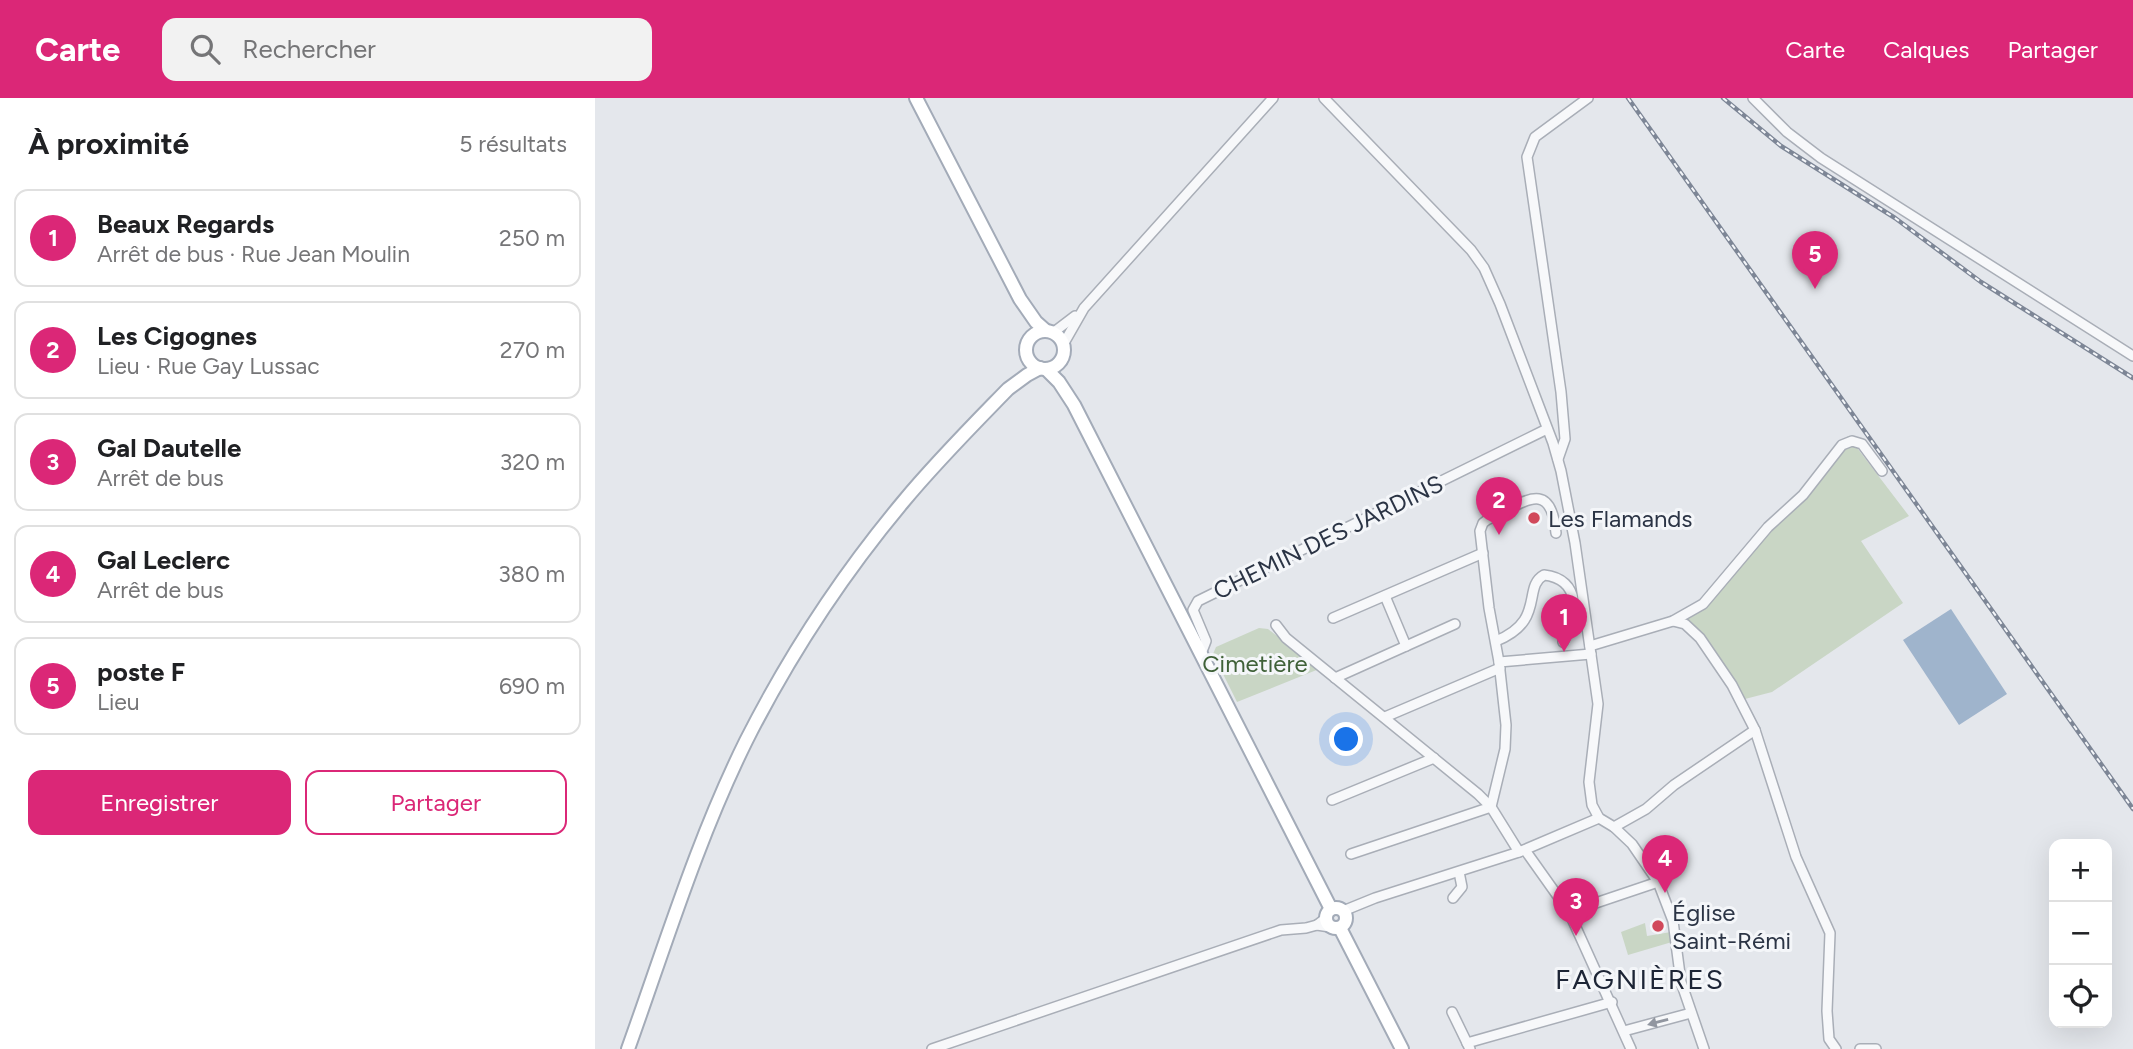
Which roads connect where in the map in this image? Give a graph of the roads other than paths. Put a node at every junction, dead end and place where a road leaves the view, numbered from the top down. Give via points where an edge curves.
1 (916, 98) edge
2 (1273, 98) edge
3 (1324, 98) edge
4 (1588, 98) edge
5 (1753, 98) edge
6 (1020, 299) junction
7 (1084, 308) junction
8 (1050, 331) junction
9 (1029, 340) junction
10 (1063, 343) junction
11 (1027, 356) junction
12 (2133, 356) edge
13 (1062, 359) junction
14 (1043, 369) junction
15 (1008, 389) junction
16 (1074, 405) junction
17 (1547, 429) junction
18 (1558, 459) junction
19 (1882, 471) dead end
20 (1556, 533) dead end
21 (1483, 553) junction
22 (1385, 596) junction
23 (1333, 618) dead end
24 (1673, 621) junction
25 (1455, 624) dead end
26 (1276, 625) dead end
27 (1496, 641) junction
28 (1563, 642) dead end
29 (1406, 646) junction
30 (1590, 650) junction
31 (1201, 654) junction
32 (1500, 665) junction
33 (1335, 678) junction
34 (1385, 717) junction
35 (1755, 730) junction
36 (1434, 758) junction
37 (1332, 800) dead end
38 (1491, 807) junction
39 (1599, 818) junction
40 (1614, 827) junction
41 (1522, 851) junction
42 (1351, 854) dead end
43 (1459, 872) junction
44 (1658, 882) junction
45 (1453, 898) dead end
46 (1569, 912) junction
47 (1331, 919) junction
48 (1612, 1002) junction
49 (1452, 1013) dead end
50 (1691, 1013) junction
51 (1626, 1035) junction
52 (1469, 1046) edge
53 (628, 1049) edge
54 (932, 1049) edge
55 (1402, 1049) edge
56 (1620, 1049) edge
57 (1631, 1049) edge
58 (1704, 1049) edge
59 (1836, 1049) edge
60 (1860, 1049) edge
61 (1876, 1049) edge

1 - 6 main road
2 - 7 street
3 - 17 street via 1484,268
4 - 18 street via 1535,137 1527,157 1561,392 1565,439
5 - 12 street via 1821,158
6 - 8 main road via 1035,322
6 - 9 main road
7 - 8 street
7 - 10 street
8 - 9 main road via 1036,333
8 - 10 main road
9 - 11 main road
10 - 13 main road
11 - 14 main road
11 - 15 main road
13 - 14 main road
13 - 16 main road
14 - 15 main road
14 - 16 main road via 1059,382
15 - 53 main road via 876,535 776,684 712,817
16 - 31 main road
17 - 18 street
17 - 31 street, CHEMIN DES JARDINS via 1198,601 1193,610 1206,641
18 - 30 street
19 - 24 street via 1862,444 1842,444 1803,495 1768,527 1708,599
20 - 21 street via 1552,507 1535,498 1483,523
21 - 22 street
21 - 27 street
22 - 23 street
22 - 29 street
24 - 30 street
24 - 35 street via 1693,631 1732,685
25 - 29 street
26 - 33 street
27 - 28 street via 1523,625 1536,582 1544,575 1561,582 1574,600 1575,615
27 - 32 street
29 - 33 street
30 - 32 street
30 - 39 street via 1598,711 1589,790
31 - 47 main road
32 - 34 street
32 - 38 street via 1506,736
33 - 34 street
34 - 36 street
35 - 40 street
35 - 59 street via 1796,857 1830,933 1827,1011 1829,1038
36 - 37 street
36 - 38 street
38 - 41 street
38 - 42 street
39 - 40 street
39 - 41 street
40 - 44 street
41 - 43 street
41 - 46 street
43 - 45 street via 1462,887
43 - 47 street
44 - 46 street
44 - 50 street via 1673,921 1679,972
46 - 48 street
47 - 54 street via 1259,937
47 - 55 main road
48 - 51 street
48 - 52 street
49 - 52 street
50 -> 51 street
50 - 58 street
51 - 56 street
51 - 57 street
60 - 61 street

